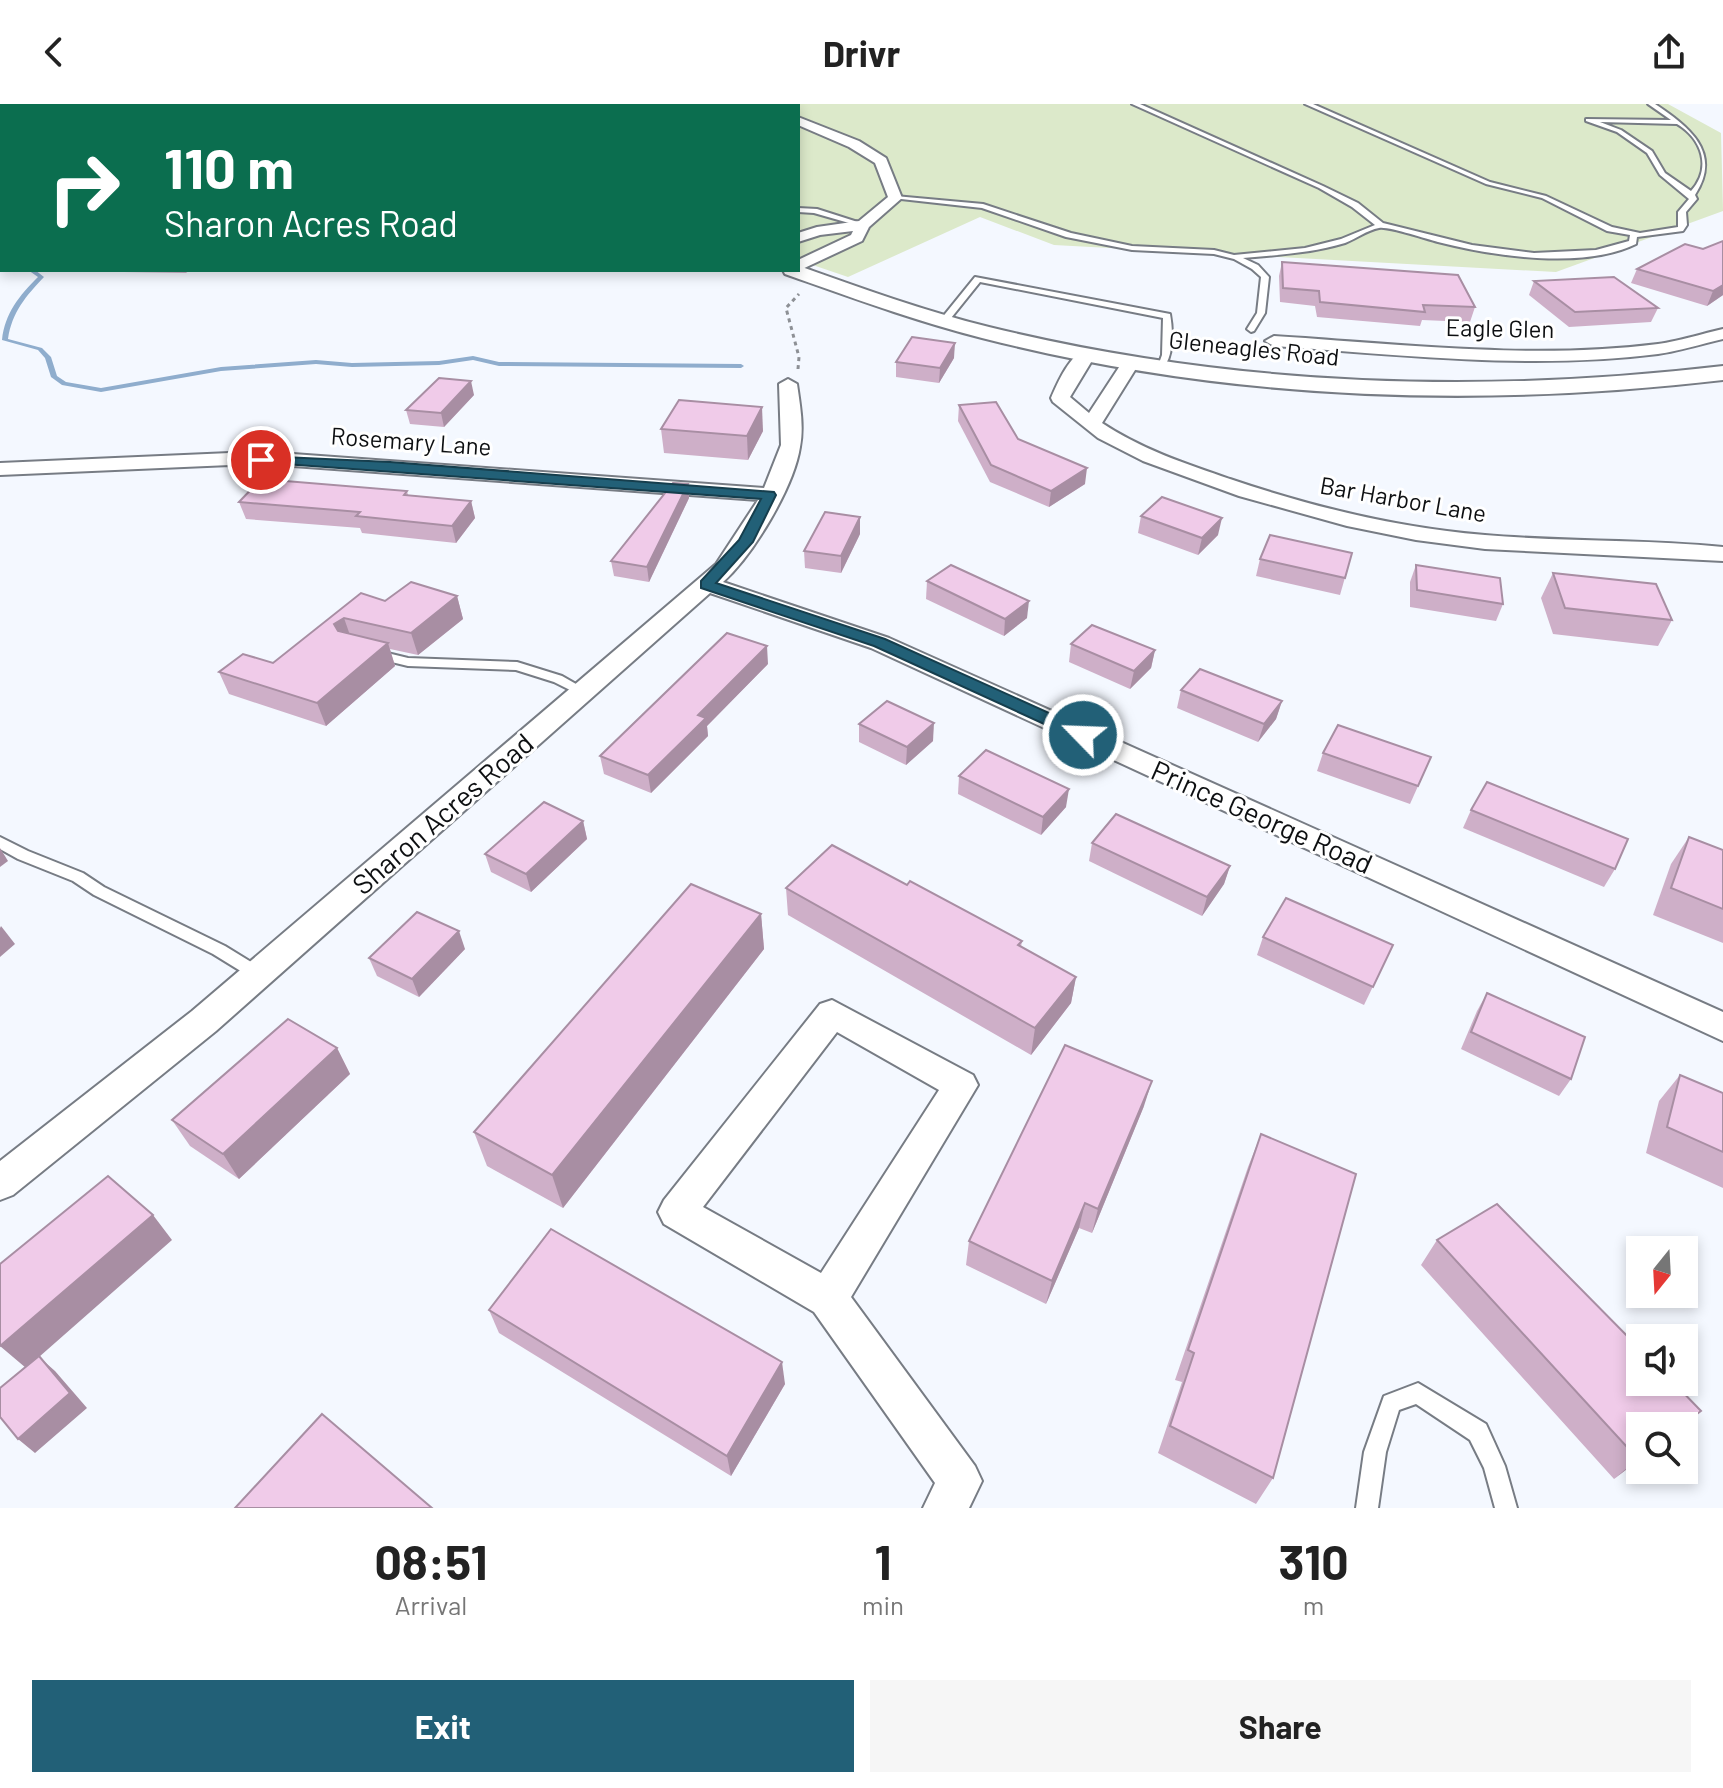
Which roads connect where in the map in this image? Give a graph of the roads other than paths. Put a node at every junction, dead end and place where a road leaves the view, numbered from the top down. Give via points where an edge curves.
1 (1135, 104) edge
2 (1308, 104) edge
3 (1651, 104) edge
4 (800, 122) edge
5 (1678, 122) junction
6 (1691, 195) junction
7 (895, 198) junction
8 (800, 210) edge
9 (863, 225) junction
10 (1380, 225) junction
11 (1634, 235) junction
12 (800, 237) edge
13 (1234, 257) junction
14 (800, 265) edge
15 (798, 272) edge
16 (944, 321) junction
17 (1251, 329) dead end
18 (1723, 334) edge
19 (1274, 341) dead end
20 (1087, 354) junction
21 (1131, 362) junction
22 (1162, 366) junction
23 (1723, 373) edge
24 (788, 384) road end
25 (1091, 425) junction
26 (0, 469) edge
27 (769, 495) junction
28 (1723, 554) edge
29 (706, 584) junction
30 (366, 652) edge
31 (584, 692) junction
32 (0, 842) edge
33 (258, 974) junction
34 (1723, 1027) edge
35 (0, 1183) edge
36 (828, 1298) junction
37 (953, 1494) edge
38 (1367, 1508) edge
39 (1506, 1508) edge

1 - 10 lane via 1321,187
2 - 11 lane via 1488,183 1544,197
3 - 5 lane
4 - 7 street via 881,161
5 - 6 lane via 1698,134 1706,155 1698,190
5 - 6 lane via 1588,120 1619,131 1650,152 1662,174
6 - 11 lane via 1680,229
7 - 9 street
7 - 13 lane via 983,206 1069,235 1132,248
8 - 9 lane
9 - 12 street
9 - 14 street via 857,238
10 - 11 lane via 1523,256 1589,254 1627,245
10 - 13 lane via 1305,250
13 - 17 lane via 1265,277 1265,301
15 - 16 street, Gleneagles Road
16 - 20 street, Gleneagles Road
16 - 22 lane via 978,279 1167,316
18 - 19 street, Eagle Glen via 1604,354
20 - 21 street, Gleneagles Road
20 - 25 street, Bar Harbor Lane via 1060,398
21 - 22 street, Gleneagles Road
21 - 25 street
22 - 23 street, Gleneagles Road via 1318,384 1498,390
24 - 27 street, Sharon Acres Road via 789,454
25 - 28 street, Bar Harbor Lane via 1150,457 1244,491 1361,523 1487,543
26 - 27 street, Rosemary Lane via 293,460
27 - 29 street, Sharon Acres Road via 746,542
29 - 31 street, Sharon Acres Road
29 - 34 street, Prince George Road via 880,643
30 - 31 lane via 408,662 517,666
31 - 33 street, Sharon Acres Road
32 - 33 lane via 78,877
33 - 35 street, Sharon Acres Road
36 - 36 street via 677,1212 832,1013 961,1085
36 - 37 street
38 - 39 lane via 1375,1452 1391,1403 1418,1393 1478,1432

